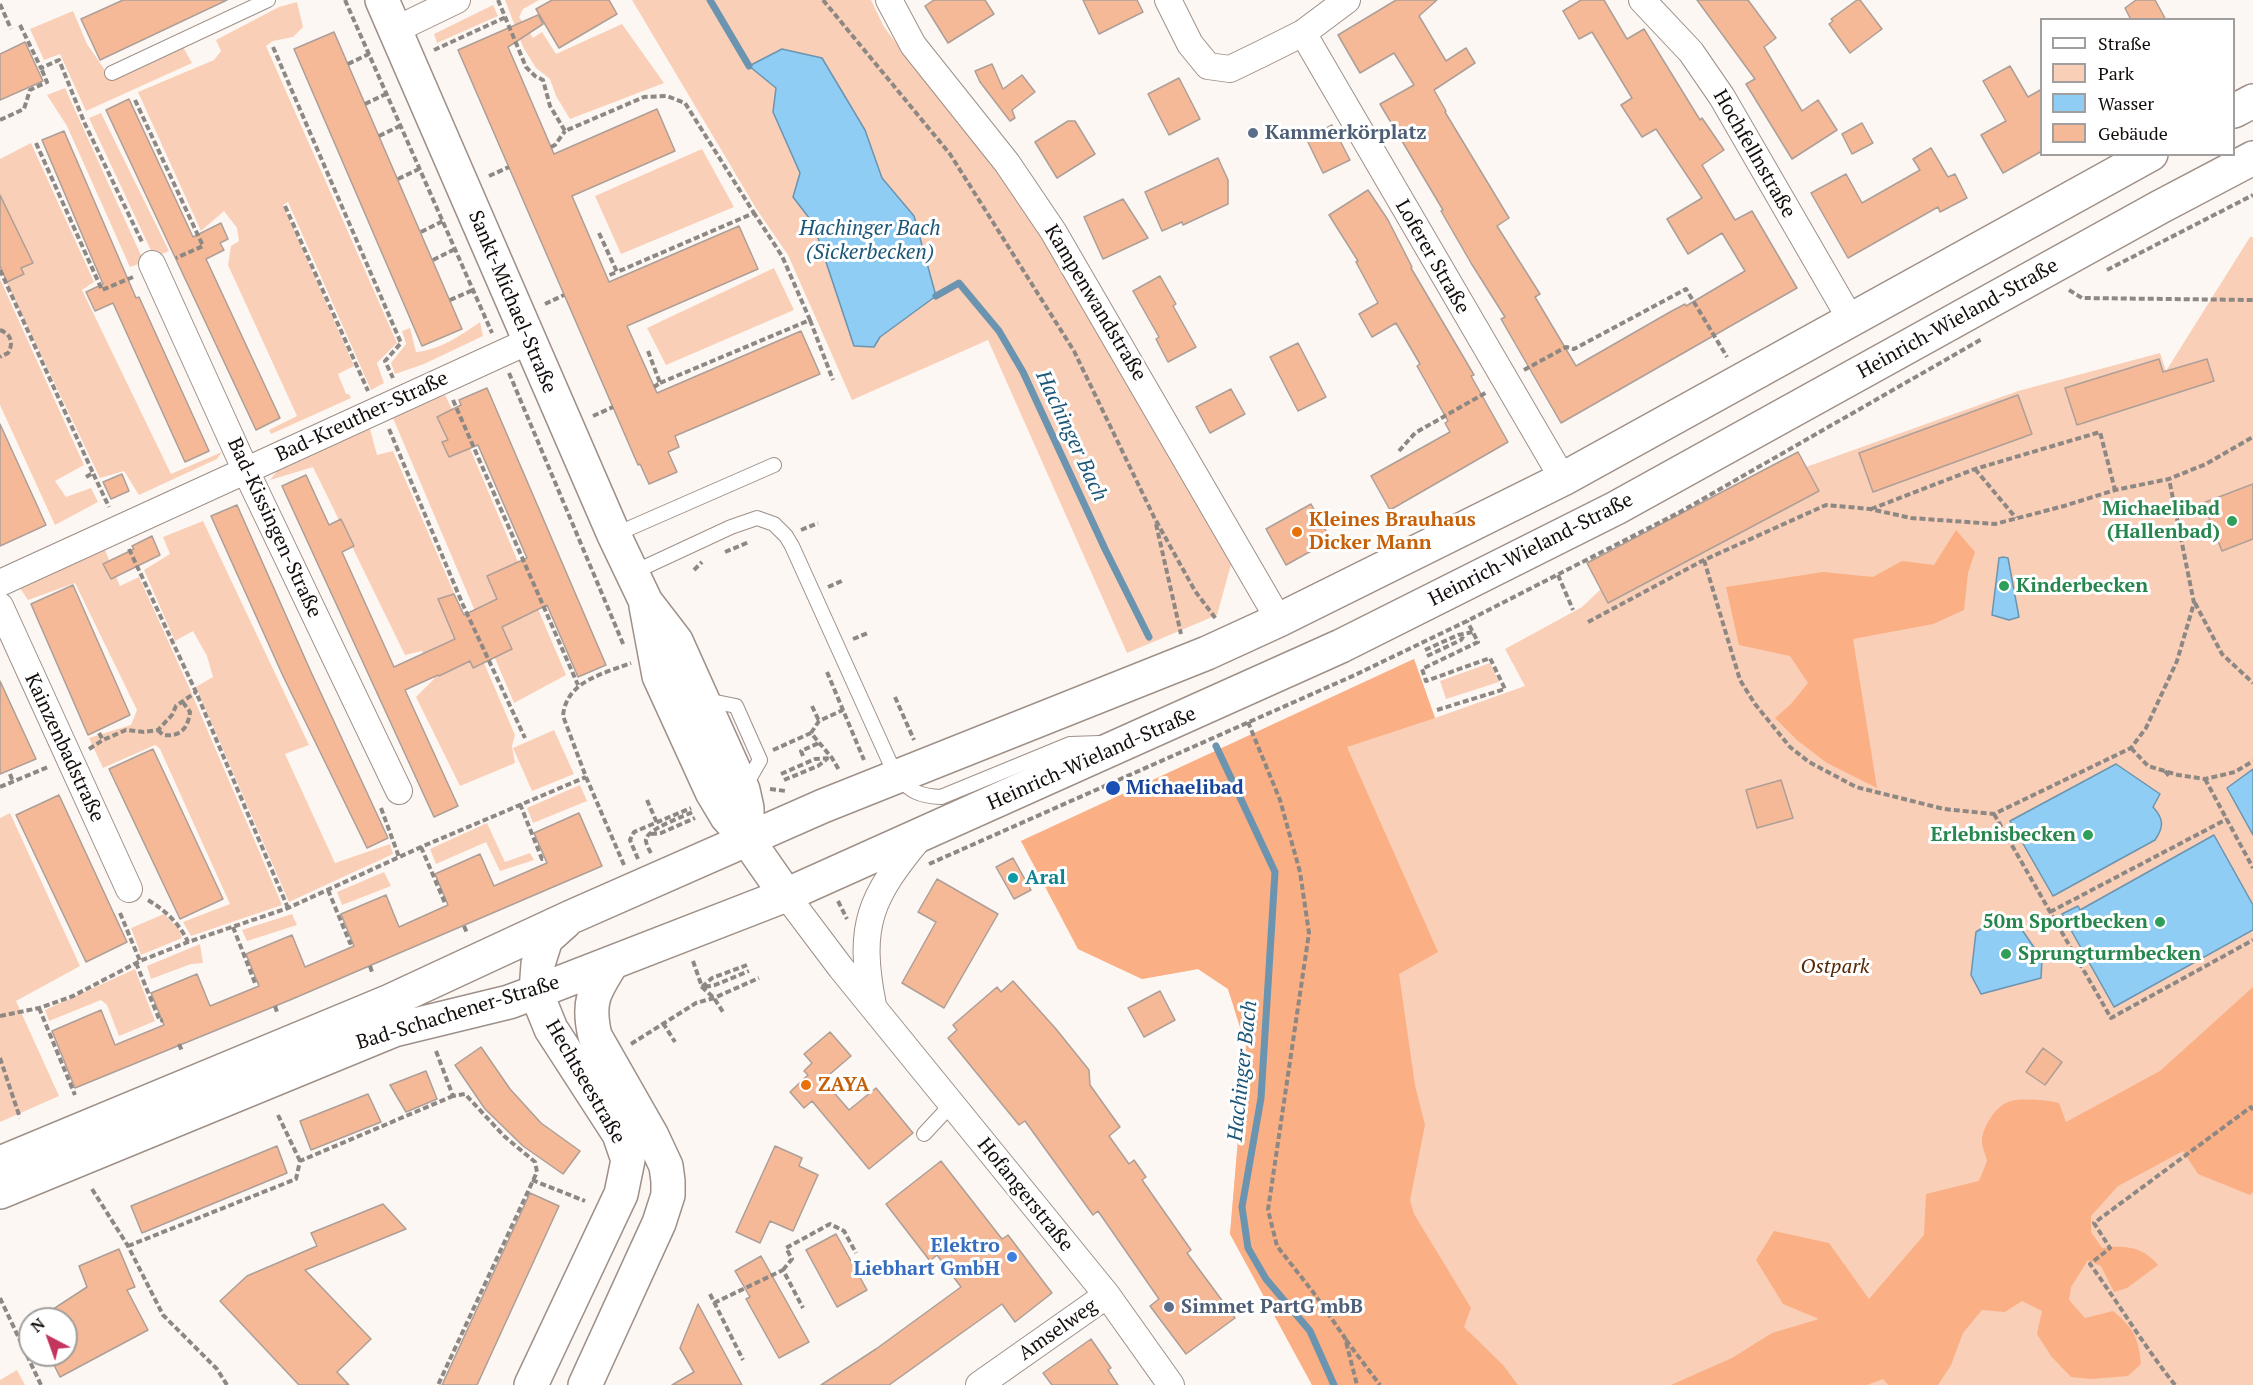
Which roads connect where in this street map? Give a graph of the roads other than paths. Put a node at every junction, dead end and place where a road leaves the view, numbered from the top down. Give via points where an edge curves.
1 (268, 0) edge
2 (382, 0) edge
3 (457, 0) edge
4 (889, 0) edge
5 (1168, 0) edge
6 (1347, 0) edge
7 (1642, 0) edge
8 (395, 30) junction
9 (1303, 33) junction
10 (112, 73) dead end
11 (2253, 101) edge
12 (2235, 110) edge
13 (2147, 156) edge
14 (2253, 158) edge
15 (153, 266) road end
16 (1851, 320) junction
17 (515, 347) junction
18 (774, 465) dead end
19 (246, 471) junction
20 (1563, 479) junction
21 (614, 535) junction
22 (0, 583) edge
23 (639, 588) junction
24 (0, 606) edge
25 (1279, 620) junction
26 (1130, 742) junction
27 (896, 776) junction
28 (399, 791) road end
29 (747, 839) junction
30 (925, 850) junction
31 (129, 889) road end
32 (786, 895) junction
33 (571, 917) junction
34 (603, 966) junction
35 (536, 992) junction
36 (873, 1008) junction
37 (951, 1105) junction
38 (924, 1134) dead end
39 (0, 1163) edge
40 (0, 1192) edge
41 (1107, 1295) junction
42 (531, 1385) edge
43 (585, 1385) edge
44 (979, 1385) edge
45 (1172, 1385) edge

1 - 10 lane
2 - 8 main road, Sankt-Michael-Straße
3 - 8 street
4 - 25 street, Kampenwandstraße via 913,45 1007,163 1053,231
5 - 9 street via 1190,44 1208,66 1230,69
6 - 9 street
7 - 16 street, Hochfellnstraße via 1691,52 1722,97
8 - 17 main road, Sankt-Michael-Straße
9 - 20 street, Loferer Straße
11 - 12 main road
13 - 16 main road
14 - 26 main road, Heinrich-Wieland-Straße via 1606,513 1341,646
15 - 19 street, Bad-Kissingen-Straße
16 - 20 main road
17 - 19 street, Bad-Kreuther-Straße
17 - 21 main road, Sankt-Michael-Straße
18 - 21 lane
19 - 22 street, Bad-Kreuther-Straße
19 - 28 street, Bad-Kissingen-Straße
20 - 25 main road
21 - 23 main road, Sankt-Michael-Straße
23 - 27 lane via 730,527 757,518 774,524 786,536
23 - 29 main road, Sankt-Michael-Straße via 659,676 712,792
23 - 29 main road, Sankt-Michael-Straße via 675,641 743,790
24 - 31 street, Kainzenbadstraße
25 - 27 main road via 1206,653
26 - 27 lane via 1070,744 941,797 924,797
26 - 30 main road, Heinrich-Wieland-Straße
27 - 29 main road
29 - 32 main road, Sankt-Michael-Straße
29 - 33 main road, Bad-Schachener-Straße
30 - 32 main road, Heinrich-Wieland-Straße via 837,892
30 - 36 street via 886,881 870,914 865,954
32 - 34 main road, Bad-Schachener-Straße
32 - 36 street, Hofangerstraße
33 - 34 main road via 561,936 565,958 577,966
33 - 35 main road, Hechtseestraße via 546,939 538,964
33 - 39 main road, Bad-Schachener-Straße via 390,1002
34 - 35 main road, Bad-Schachener-Straße
34 - 43 main road, Hechtseestraße via 590,1014 594,1036 660,1152 666,1166 668,1195
35 - 40 main road, Bad-Schachener-Straße via 394,1030
35 - 42 main road, Hechtseestraße via 551,1029 619,1134 628,1160 621,1194
36 - 37 street, Hofangerstraße
37 - 38 lane
37 - 41 street, Hofangerstraße
41 - 44 street, Amselweg
41 - 45 street, Hofangerstraße

